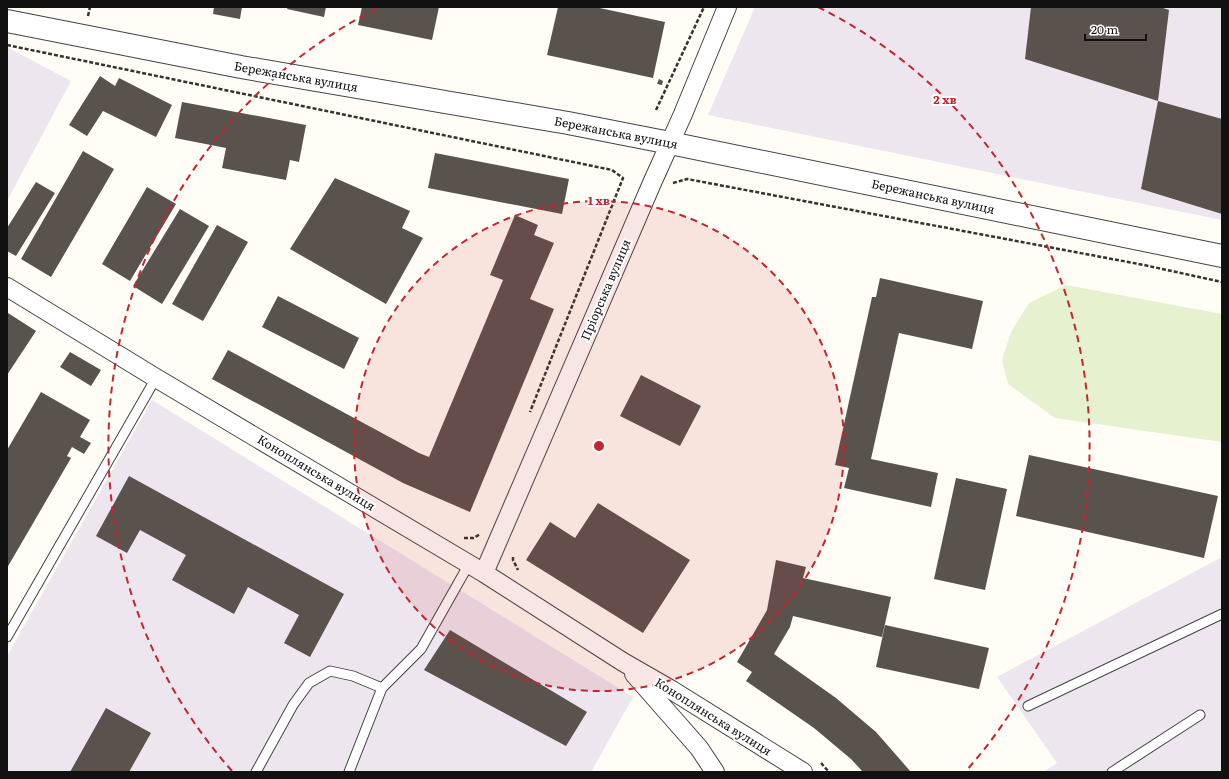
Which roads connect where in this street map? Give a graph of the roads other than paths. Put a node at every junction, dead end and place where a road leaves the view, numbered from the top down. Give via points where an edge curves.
1 (727, 7) edge
2 (7, 21) edge
3 (670, 143) junction
4 (1222, 256) edge
5 (7, 287) edge
6 (156, 378) junction
7 (477, 569) junction
8 (1222, 614) edge
9 (7, 637) edge
10 (623, 662) junction
11 (382, 688) junction
12 (1028, 706) dead end
13 (1200, 715) dead end
14 (256, 772) edge
15 (349, 772) edge
16 (716, 772) edge
17 (803, 772) edge
18 (1112, 772) edge

1 - 3 street, Пріорська вулиця
2 - 3 street, Бережанська вулиця via 241,68
3 - 4 street, Бережанська вулиця
3 - 7 street, Пріорська вулиця
5 - 6 street, Коноплянська вулиця
6 - 7 street, Коноплянська вулиця
6 - 9 lane
7 - 10 street, Коноплянська вулиця
7 - 11 lane via 420,648
8 - 12 lane
10 - 16 street, Коноплянська вулиця via 699,748
10 - 17 street, Коноплянська вулиця
11 - 14 lane via 353,676 330,671 309,682 293,705
11 - 15 lane
13 - 18 lane

